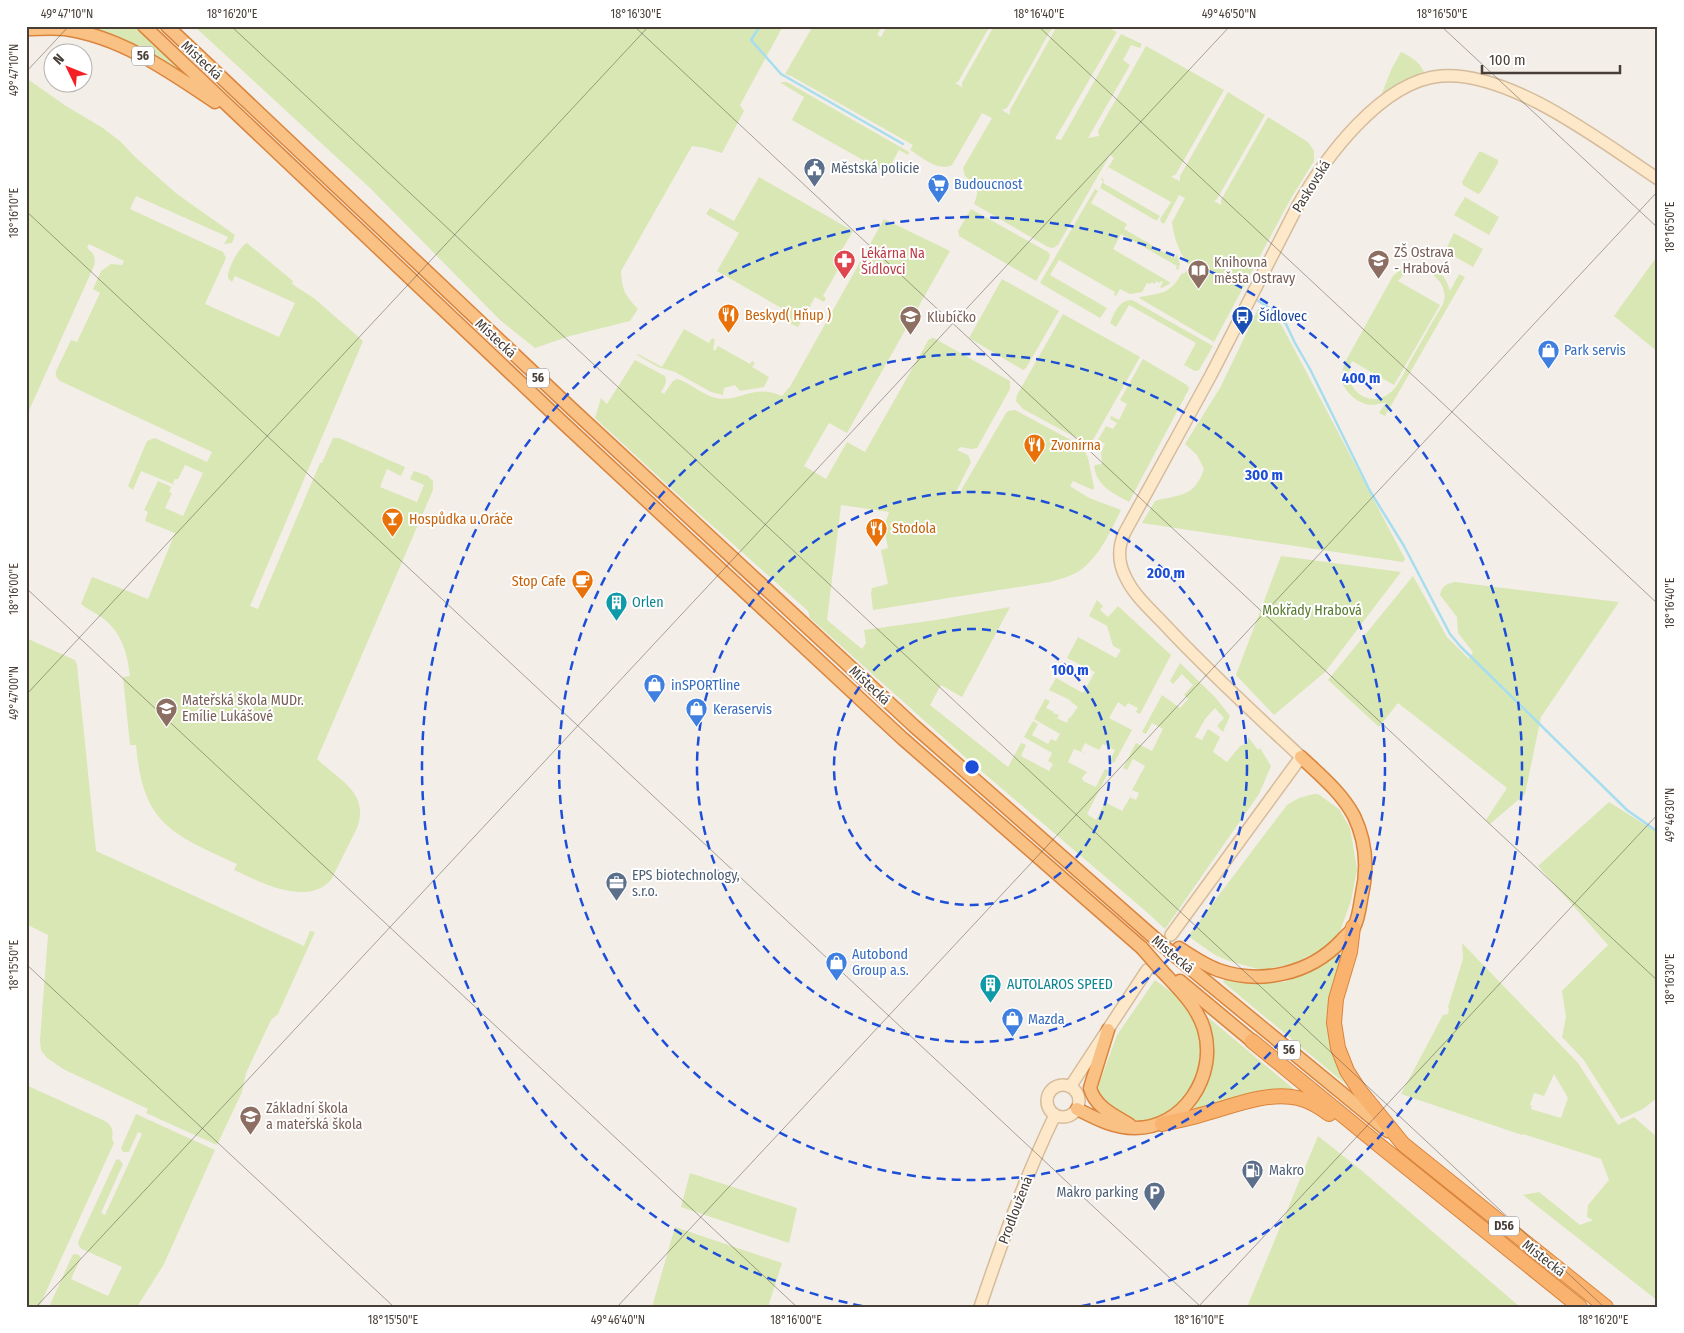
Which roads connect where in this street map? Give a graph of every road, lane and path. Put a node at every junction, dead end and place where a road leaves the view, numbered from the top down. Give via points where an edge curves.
1 (144, 26) edge
2 (167, 26) edge
3 (26, 29) edge
4 (245, 122) junction
5 (1658, 179) edge
6 (1301, 758) junction
7 (1354, 927) junction
8 (1172, 935) dead end
9 (1176, 951) junction
10 (1147, 970) dead end
11 (1164, 970) junction
12 (1108, 1030) junction
13 (1252, 1041) joint
14 (1070, 1088) junction
15 (1077, 1109) junction
16 (1055, 1116) junction
17 (1162, 1124) junction
18 (1134, 1128) junction
19 (1403, 1144) junction
20 (1379, 1145) junction
21 (980, 1307) edge
22 (1580, 1307) edge
23 (1606, 1307) edge

1 - 4 highway, Místecká / 56
2 - 9 highway, Místecká / 56, bridge via 884,699 1123,910
3 - 4 highway, 56 via 64,29 142,55
4 - 11 highway, Místecká / 56, bridge via 902,738
5 - 6 main road, Paskovská via 1556,112 1512,91 1455,76 1421,81 1395,94 1359,122 1322,166 1297,207 1120,546 1125,576 1135,593
6 - 7 highway via 1342,798 1362,838 1366,859 1364,884
6 - 8 main road
7 - 9 highway via 1315,962 1279,975 1229,973
7 - 19 highway via 1336,999 1334,1023 1338,1048 1360,1092
9 - 19 highway, Místecká / 56
10 - 12 main road
11 - 13 highway, Místecká
11 - 17 highway via 1199,1017 1208,1053 1204,1074 1194,1095
12 - 14 main road
12 - 18 highway via 1092,1079 1092,1096 1098,1104
13 - 20 highway, Místecká / D56
14 - 15 main road via 1078,1097
14 - 16 main road via 1058,1086 1049,1094 1048,1106
15 - 16 main road via 1067,1117
15 - 18 highway via 1107,1123
16 - 21 main road, Prodloužená via 1021,1193
17 - 18 highway
17 - 20 highway via 1258,1099 1298,1098 1316,1105
19 - 23 highway, Místecká / D56
20 - 22 highway, Místecká / D56

